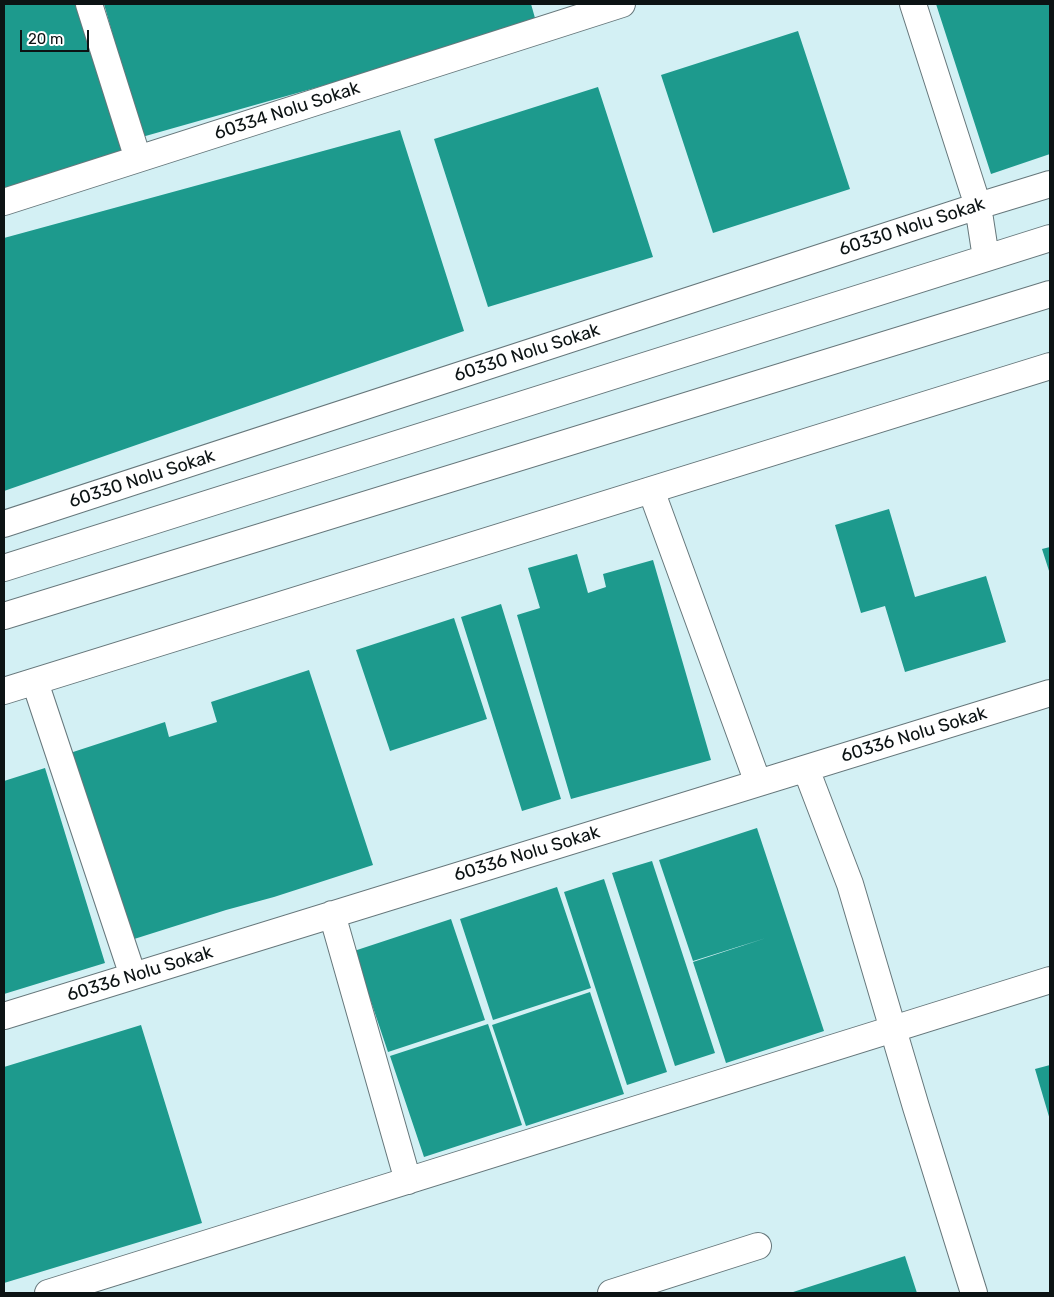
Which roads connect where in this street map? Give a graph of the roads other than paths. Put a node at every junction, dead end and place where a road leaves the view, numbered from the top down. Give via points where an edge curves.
1 (90, 4) edge
2 (622, 4) edge
3 (913, 4) edge
4 (568, 12) edge
5 (138, 159) junction
6 (1050, 184) edge
7 (4, 202) edge
8 (978, 206) junction
9 (1050, 238) edge
10 (986, 258) junction
11 (1050, 294) edge
12 (1050, 366) edge
13 (651, 490) junction
14 (4, 524) edge
15 (4, 568) edge
16 (4, 616) edge
17 (35, 682) junction
18 (4, 691) edge
19 (1050, 694) edge
20 (806, 769) junction
21 (758, 783) junction
22 (332, 914) junction
23 (133, 976) junction
24 (1050, 980) edge
25 (4, 1016) edge
26 (894, 1029) junction
27 (408, 1181) junction
28 (758, 1246) dead end
29 (48, 1293) edge
30 (611, 1293) edge
31 (974, 1293) edge

1 - 5 street
2 - 4 street, 60334 Nolu Sokak
3 - 8 street
4 - 5 street, 60334 Nolu Sokak
5 - 7 street, 60334 Nolu Sokak
6 - 8 street, 60330 Nolu Sokak
8 - 10 street
8 - 14 street, 60330 Nolu Sokak
9 - 10 street
10 - 15 street
11 - 16 street
12 - 13 street
13 - 17 street
13 - 21 street
17 - 18 street
17 - 23 street
19 - 20 street, 60336 Nolu Sokak
20 - 21 street, 60336 Nolu Sokak
20 - 26 street via 850,884
21 - 22 street, 60336 Nolu Sokak
22 - 23 street, 60336 Nolu Sokak
22 - 27 street
23 - 25 street, 60336 Nolu Sokak
24 - 26 street
26 - 27 street
26 - 31 street
27 - 29 street
28 - 30 street

